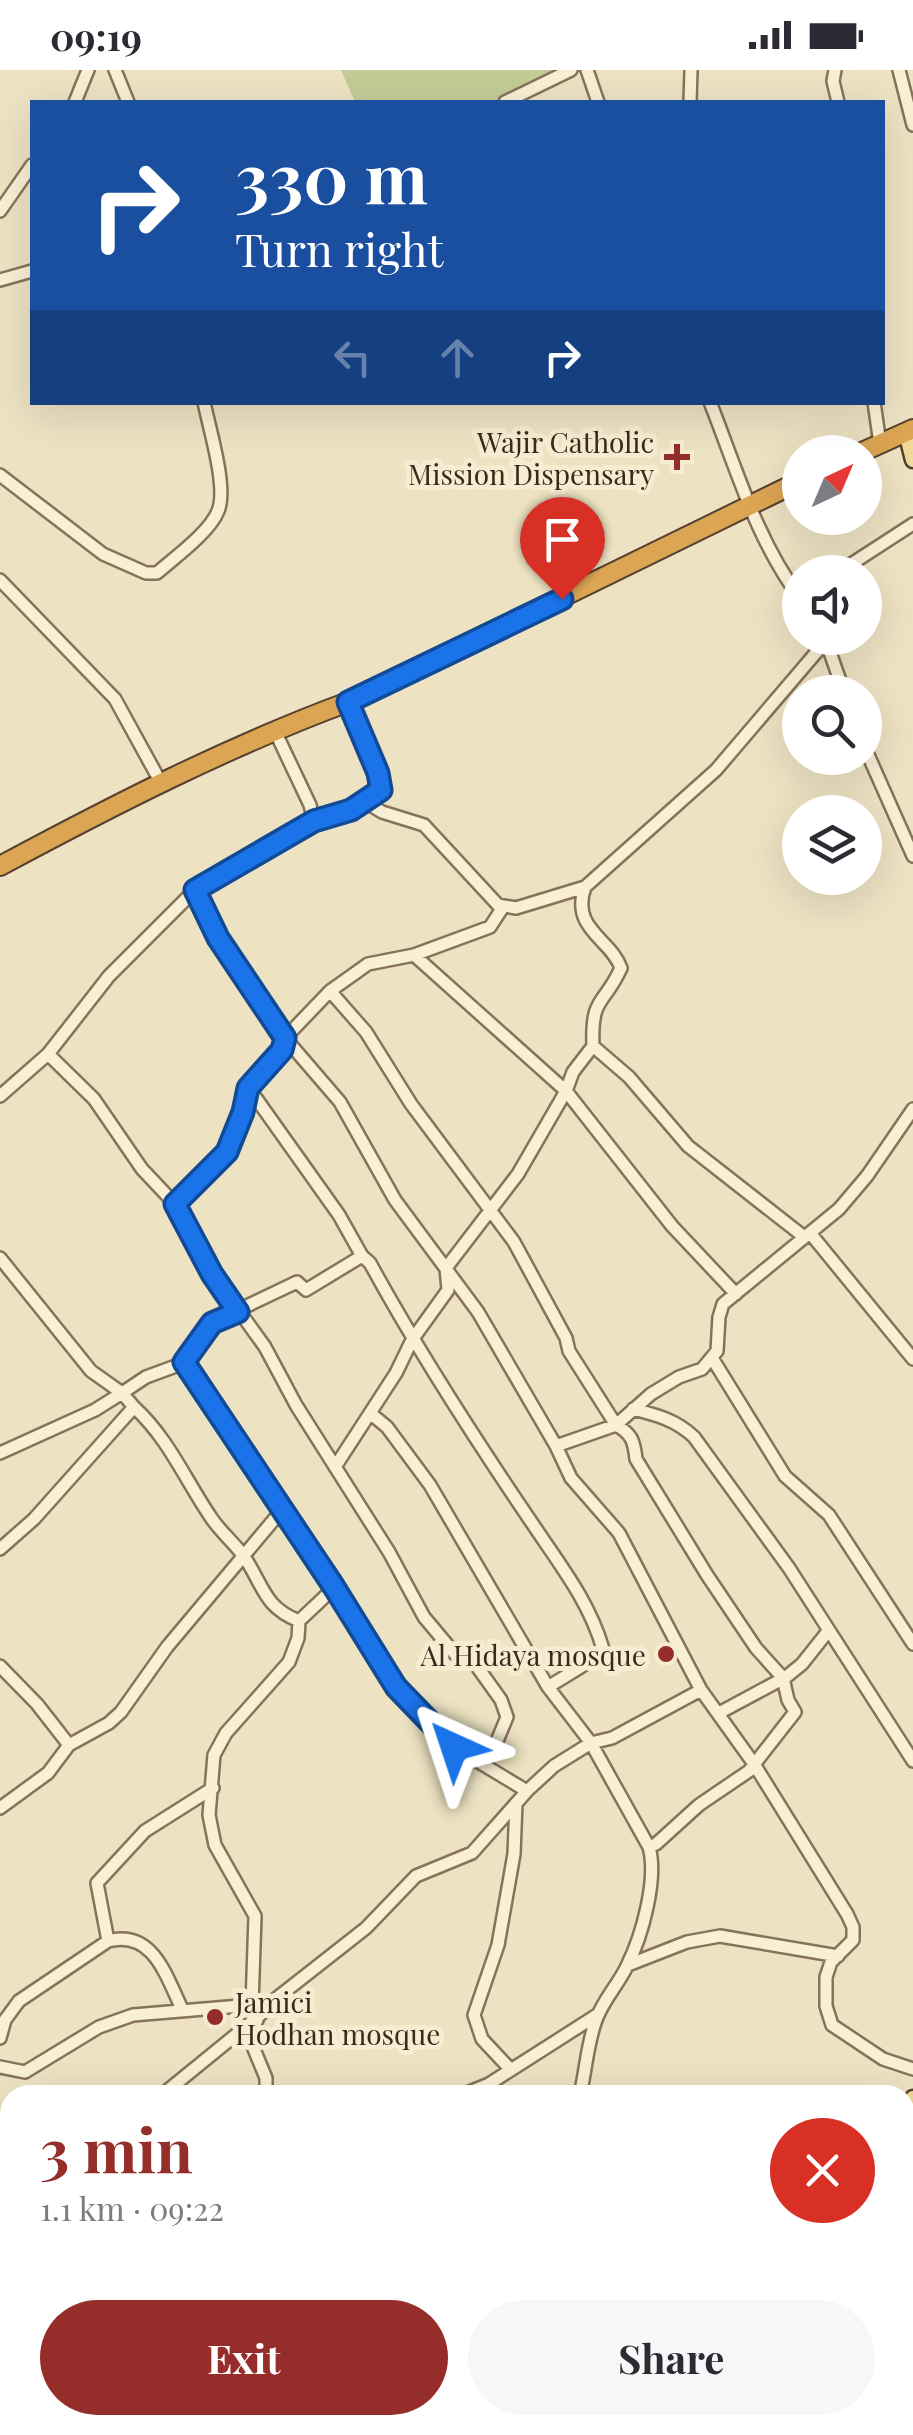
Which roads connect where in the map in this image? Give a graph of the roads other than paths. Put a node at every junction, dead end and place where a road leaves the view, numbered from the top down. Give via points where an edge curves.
1 (88, 70) edge
2 (115, 70) edge
3 (571, 70) edge
4 (588, 70) edge
5 (691, 70) edge
6 (836, 70) edge
7 (899, 70) edge
8 (76, 100) edge
9 (127, 100) edge
10 (509, 100) edge
11 (597, 100) edge
12 (690, 100) edge
13 (838, 100) edge
14 (913, 125) edge
15 (30, 168) edge
16 (0, 211) edge
17 (30, 272) edge
18 (0, 280) edge
19 (205, 405) edge
20 (711, 405) edge
21 (874, 405) edge
22 (910, 430) edge
23 (879, 435) edge
24 (882, 443) edge
25 (913, 460) edge
26 (0, 475) edge
27 (782, 490) edge
28 (750, 504) junction
29 (913, 524) edge
30 (865, 555) edge
31 (782, 572) edge
32 (0, 580) edge
33 (812, 655) edge
34 (348, 702) junction
35 (274, 730) junction
36 (877, 775) edge
37 (160, 781) junction
38 (364, 801) junction
39 (314, 821) junction
40 (913, 856) edge
41 (0, 866) edge
42 (585, 887) junction
43 (195, 890) junction
44 (503, 907) junction
45 (414, 955) junction
46 (330, 991) junction
47 (285, 1038) junction
48 (593, 1046) junction
49 (48, 1054) junction
50 (248, 1088) junction
51 (566, 1091) junction
52 (0, 1096) edge
53 (913, 1109) edge
54 (175, 1204) junction
55 (490, 1209) junction
56 (807, 1235) junction
57 (362, 1256) junction
58 (0, 1258) edge
59 (446, 1268) junction
60 (736, 1294) junction
61 (238, 1312) junction
62 (412, 1340) junction
63 (712, 1358) junction
64 (913, 1359) edge
65 (184, 1362) junction
66 (122, 1394) junction
67 (134, 1407) junction
68 (634, 1409) junction
69 (370, 1413) junction
70 (616, 1425) junction
71 (556, 1446) junction
72 (0, 1453) edge
73 (335, 1466) junction
74 (282, 1510) junction
75 (0, 1549) edge
76 (244, 1557) junction
77 (334, 1587) junction
78 (299, 1622) junction
79 (829, 1630) junction
80 (913, 1644) edge
81 (0, 1666) edge
82 (783, 1678) junction
83 (548, 1687) junction
84 (701, 1690) junction
85 (720, 1712) junction
86 (592, 1743) junction
87 (70, 1745) junction
88 (913, 1760) edge
89 (476, 1761) junction
90 (754, 1764) junction
91 (213, 1788) junction
92 (527, 1791) junction
93 (516, 1804) junction
94 (0, 1808) edge
95 (648, 1847) junction
96 (108, 1941) junction
97 (838, 1956) junction
98 (628, 1965) junction
99 (182, 2008) junction
100 (256, 2011) junction
101 (597, 2015) junction
102 (0, 2038) edge
103 (0, 2067) edge
104 (913, 2069) edge
105 (512, 2070) junction
106 (173, 2085) edge
107 (266, 2085) edge
108 (487, 2085) edge
109 (581, 2085) edge

1 - 8 street
2 - 9 street
3 - 10 street
4 - 11 street
5 - 12 street
6 - 13 street
7 - 14 street
15 - 16 street
17 - 18 street
19 - 26 street via 220,481 218,514 157,573 103,554
20 - 28 street
21 - 23 street
22 - 24 highway
22 - 25 main road
27 - 28 highway
28 - 31 street
28 - 34 highway
29 - 30 street
32 - 37 street via 115,699
33 - 42 street via 716,770
34 - 35 highway
34 - 38 street via 381,790
35 - 37 highway
35 - 39 street
36 - 40 street
37 - 41 highway
38 - 39 street
38 - 44 street via 424,825
39 - 43 street
42 - 44 street
42 - 48 street via 588,926 622,968 598,1000
43 - 47 street via 218,938
43 - 49 street via 109,976
44 - 45 street via 490,927
45 - 46 street via 368,964
45 - 51 street
46 - 47 street
46 - 55 street
47 - 50 street
47 - 59 street via 340,1102 395,1200
48 - 51 street
48 - 56 street via 688,1146
49 - 52 street
49 - 54 street via 94,1100
50 - 54 street via 227,1152
50 - 57 street
51 - 55 street
51 - 60 street via 672,1226
53 - 56 street via 867,1176
54 - 61 street
55 - 59 street
55 - 70 street
56 - 60 street
56 - 64 street
57 - 61 street via 306,1290 298,1282
57 - 62 street
58 - 66 street via 91,1370
59 - 62 street via 448,1290
59 - 71 street
60 - 63 street via 718,1317
61 - 65 street via 212,1323
61 - 73 street
62 - 69 street
62 - 83 street via 563,1564 597,1628 600,1655
63 - 68 street
63 - 80 street via 785,1476 829,1516
65 - 66 street
65 - 74 street
66 - 67 street
66 - 72 street
67 - 75 street
67 - 76 street
68 - 70 street
68 - 79 street via 682,1425 694,1436
69 - 73 street
69 - 83 street via 430,1486
70 - 71 street
70 - 82 street via 629,1432 636,1459 707,1576
71 - 84 street via 571,1478 619,1533
73 - 89 street via 424,1617 455,1654 476,1664 501,1700 507,1717 497,1741
74 - 76 street
74 - 77 street
76 - 78 street via 267,1600
76 - 87 street via 122,1712
77 - 78 street
77 - 89 street via 396,1687
78 - 91 street via 289,1662 217,1746
79 - 82 street
79 - 88 street
81 - 87 street
82 - 85 street
82 - 90 street via 796,1712
83 - 86 street
84 - 85 street
84 - 86 street
85 - 90 street
86 - 92 street
86 - 95 street
87 - 94 street via 48,1773
89 - 92 street
90 - 95 street
90 - 97 street via 853,1926 853,1940
91 - 96 street via 144,1831 97,1883
91 - 100 street via 215,1845 254,1916
92 - 93 street
93 - 100 street via 472,1853 416,1876 366,1928
93 - 105 street via 498,1945 474,2015 482,2039
95 - 98 street via 650,1896
96 - 99 street via 135,1940 155,1954
96 - 102 street via 19,2001
97 - 98 street via 720,1936
97 - 104 street via 826,1976 832,2026 882,2059
98 - 101 street
99 - 100 street
99 - 103 street via 133,2014 99,2027 25,2072
100 - 106 street
100 - 107 street via 249,2037
101 - 105 street
101 - 109 street
105 - 108 street

